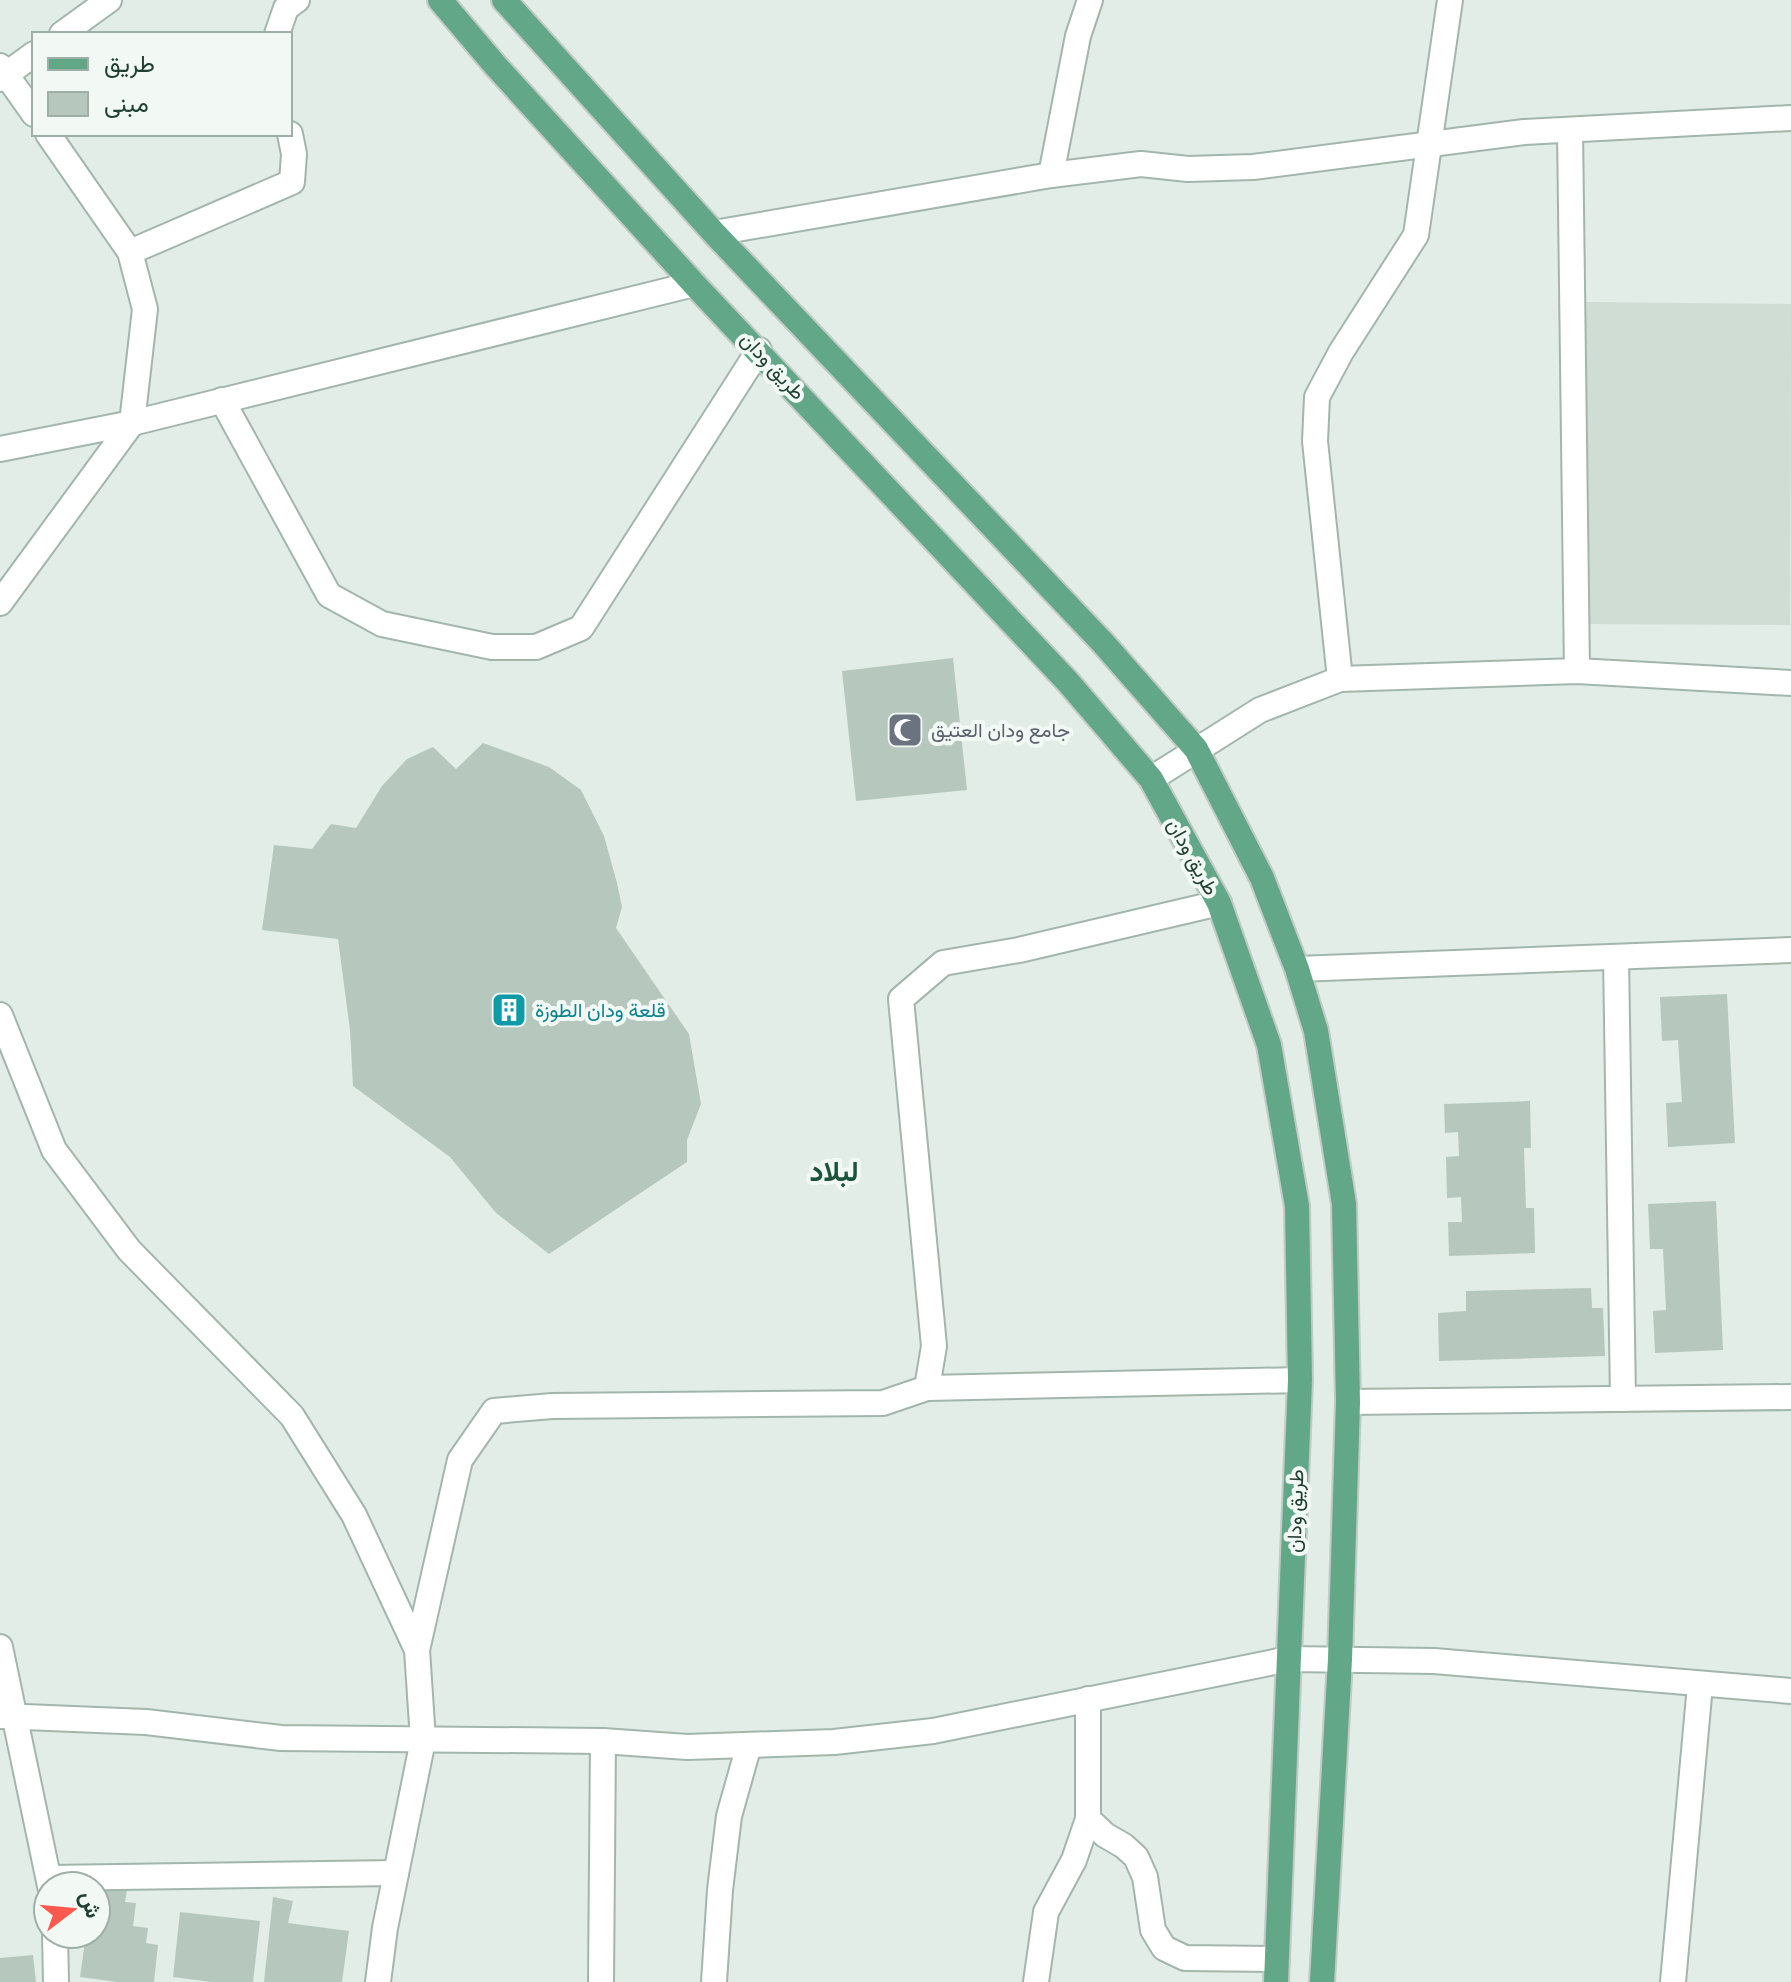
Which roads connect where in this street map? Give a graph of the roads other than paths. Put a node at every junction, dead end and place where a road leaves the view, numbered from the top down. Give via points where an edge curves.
1 (109, 0) edge
2 (297, 0) edge
3 (440, 0) edge
4 (504, 0) edge
5 (1090, 0) edge
6 (1450, 0) edge
7 (65, 32) edge
8 (278, 32) edge
9 (32, 55) edge
10 (2, 73) edge
11 (32, 111) edge
12 (1791, 118) edge
13 (1570, 130) junction
14 (49, 136) edge
15 (290, 136) edge
16 (1428, 145) junction
17 (1051, 175) junction
18 (714, 233) junction
19 (130, 252) junction
20 (694, 284) junction
21 (759, 350) junction
22 (222, 400) junction
23 (132, 423) junction
24 (0, 449) edge
25 (0, 603) edge
26 (1577, 671) junction
27 (1340, 679) junction
28 (1791, 683) edge
29 (1196, 749) junction
30 (1151, 779) junction
31 (1219, 903) junction
32 (1791, 950) edge
33 (1616, 957) junction
34 (1297, 969) junction
35 (0, 1015) edge
36 (1300, 1380) junction
37 (927, 1388) junction
38 (1791, 1397) edge
39 (1623, 1399) junction
40 (1348, 1402) junction
41 (0, 1647) edge
42 (417, 1650) junction
43 (1289, 1659) junction
44 (1340, 1659) junction
45 (1700, 1685) junction
46 (1791, 1691) edge
47 (1088, 1699) junction
48 (7, 1716) edge
49 (423, 1740) junction
50 (603, 1741) junction
51 (749, 1745) junction
52 (1088, 1819) junction
53 (47, 1870) edge
54 (396, 1873) junction
55 (112, 1880) edge
56 (55, 1950) edge
57 (1276, 1971) edge
58 (56, 1982) edge
59 (378, 1982) edge
60 (601, 1982) edge
61 (714, 1982) edge
62 (1036, 1982) edge
63 (1322, 1982) edge
64 (1673, 1982) edge

1 - 7 street
2 - 8 street via 286,8
3 - 20 main road, طريق ودان
4 - 18 main road
5 - 17 street
6 - 16 street
9 - 10 street
10 - 11 street
12 - 13 street
13 - 16 street
13 - 26 street
14 - 19 street
15 - 19 street via 292,182
16 - 17 street via 1253,167 1141,164
16 - 27 street via 1416,235 1317,397 1315,441
17 - 18 street
18 - 29 main road via 1104,644
19 - 23 street via 145,309
20 - 21 main road, طريق ودان
20 - 22 street
21 - 22 street via 581,628 536,647 492,647 382,624 329,595
21 - 30 main road, طريق ودان via 1068,682
22 - 23 street
23 - 24 street
23 - 25 street
26 - 27 street
26 - 28 street
27 - 29 street via 1260,710
29 - 30 street
29 - 34 main road via 1262,878
30 - 31 main road, طريق ودان
31 - 36 main road, طريق ودان via 1269,1045 1297,1206
31 - 37 street via 943,963 901,999 934,1346
32 - 33 street
33 - 34 street
33 - 39 street
34 - 40 main road via 1316,1031 1344,1204
35 - 42 street via 54,1150 129,1250 292,1416 354,1515
36 - 37 street
36 - 43 main road, طريق ودان
37 - 42 street via 883,1403 494,1411 460,1460
38 - 39 street
39 - 40 street
40 - 44 main road
41 - 48 street
42 - 49 street
43 - 44 street
43 - 47 street
43 - 57 main road, طريق ودان
44 - 45 street via 1434,1661
44 - 63 main road
45 - 46 street
45 - 64 street
47 - 51 street via 933,1731
47 - 52 street
48 - 49 street via 146,1722 281,1738
48 - 53 street
49 - 50 street
49 - 54 street
50 - 51 street
50 - 60 street
51 - 61 street via 729,1816
52 - 57 street via 1136,1857 1145,1877 1153,1930 1164,1948 1185,1958
52 - 62 street via 1074,1860 1046,1912
54 - 55 street
54 - 59 street
56 - 58 street

